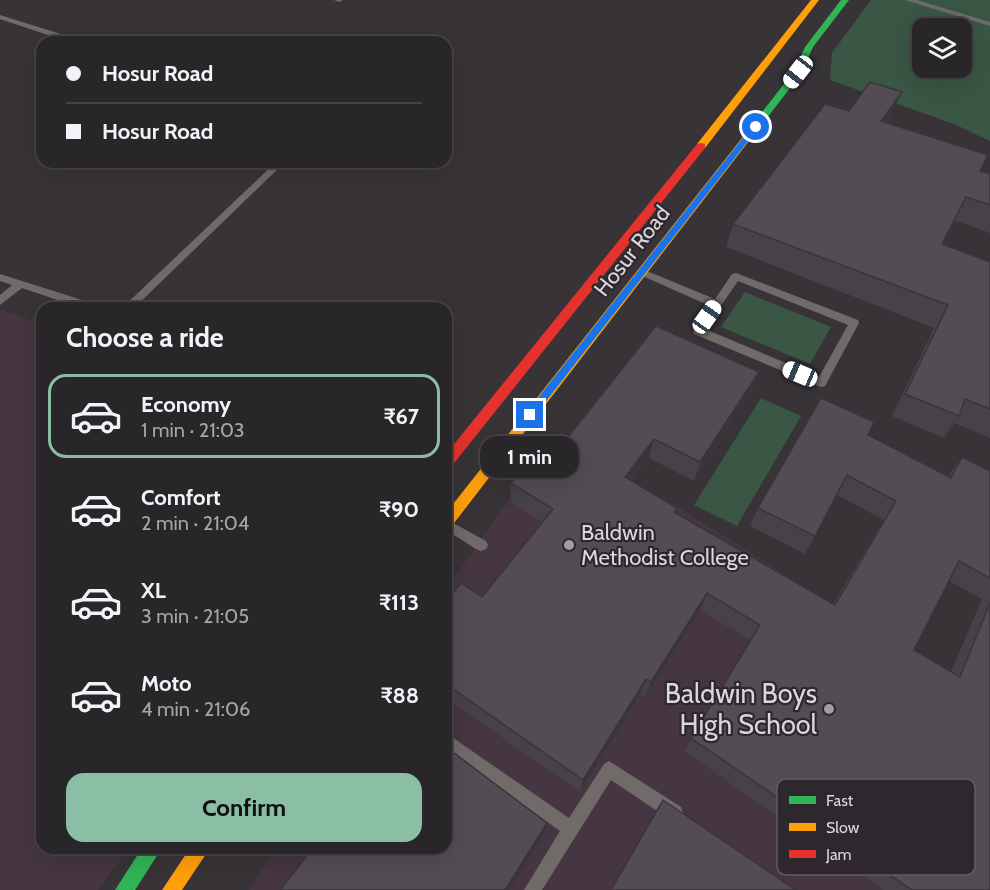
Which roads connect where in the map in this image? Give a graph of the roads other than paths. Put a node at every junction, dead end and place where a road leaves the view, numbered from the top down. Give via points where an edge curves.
1 (815, 0) edge
2 (845, 0) edge
3 (909, 0) edge
4 (0, 17) edge
5 (990, 24) edge
6 (59, 36) edge
7 (274, 168) edge
8 (642, 273) junction
9 (0, 277) edge
10 (20, 284) junction
11 (0, 301) edge
12 (76, 302) edge
13 (133, 302) edge
14 (716, 304) junction
15 (452, 456) edge
16 (452, 515) edge
17 (452, 527) edge
18 (481, 545) dead end
19 (452, 745) edge
20 (689, 823) edge
21 (571, 829) junction
22 (149, 854) edge
23 (197, 854) edge
24 (124, 890) edge
25 (171, 890) edge
26 (532, 890) edge

1 - 15 main road, Hosur Road
2 - 8 main road, Hosur Road via 809,47 798,72
3 - 5 lane
4 - 6 lane
7 - 13 lane
8 - 14 lane
8 - 16 main road, Hosur Road
9 - 10 lane
10 - 11 lane
10 - 12 lane
14 - 14 lane via 736,276 854,323 821,383 698,331
17 - 18 lane
19 - 21 lane
20 - 21 lane via 609,769
21 - 26 lane
22 - 24 main road
23 - 25 main road

